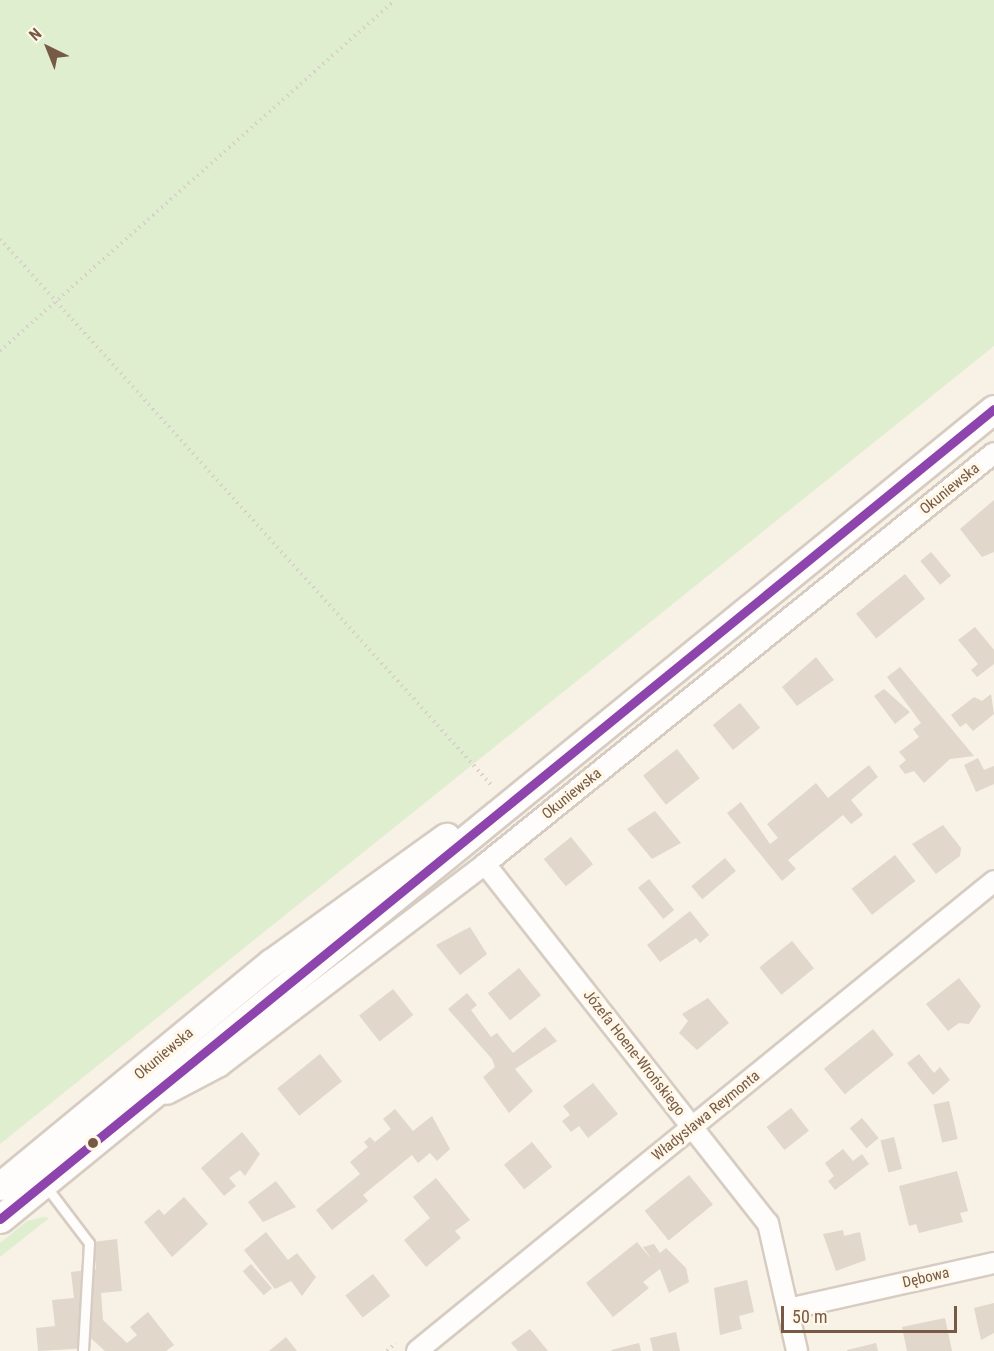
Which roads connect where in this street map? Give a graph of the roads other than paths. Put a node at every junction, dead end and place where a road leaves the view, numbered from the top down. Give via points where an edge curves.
1 (994, 409) edge
2 (994, 453) edge
3 (507, 802) junction
4 (485, 864) junction
5 (994, 880) edge
6 (133, 1112) junction
7 (692, 1127) junction
8 (59, 1138) junction
9 (44, 1184) junction
10 (0, 1186) edge
11 (0, 1218) edge
12 (994, 1263) edge
13 (788, 1309) junction
14 (83, 1351) edge
15 (417, 1351) edge
16 (797, 1351) edge

1 - 3 main road, Okuniewska
2 - 4 street, Okuniewska
3 - 6 main road, Okuniewska via 470,840
3 - 8 main road, Okuniewska via 473,818 271,963
4 - 6 street, Okuniewska via 220,1066
4 - 7 street, Józefa Hoene-Wrońskiego
5 - 7 street, Władysława Reymonta
6 - 9 main road, Okuniewska
7 - 13 street, Józefa Hoene-Wrońskiego via 768,1223
7 - 15 street, Władysława Reymonta
8 - 9 lane via 46,1164
8 - 10 main road, Okuniewska
9 - 11 main road, Okuniewska
9 - 14 lane via 90,1243
12 - 13 street, Dębowa
13 - 16 street, Józefa Hoene-Wrońskiego

